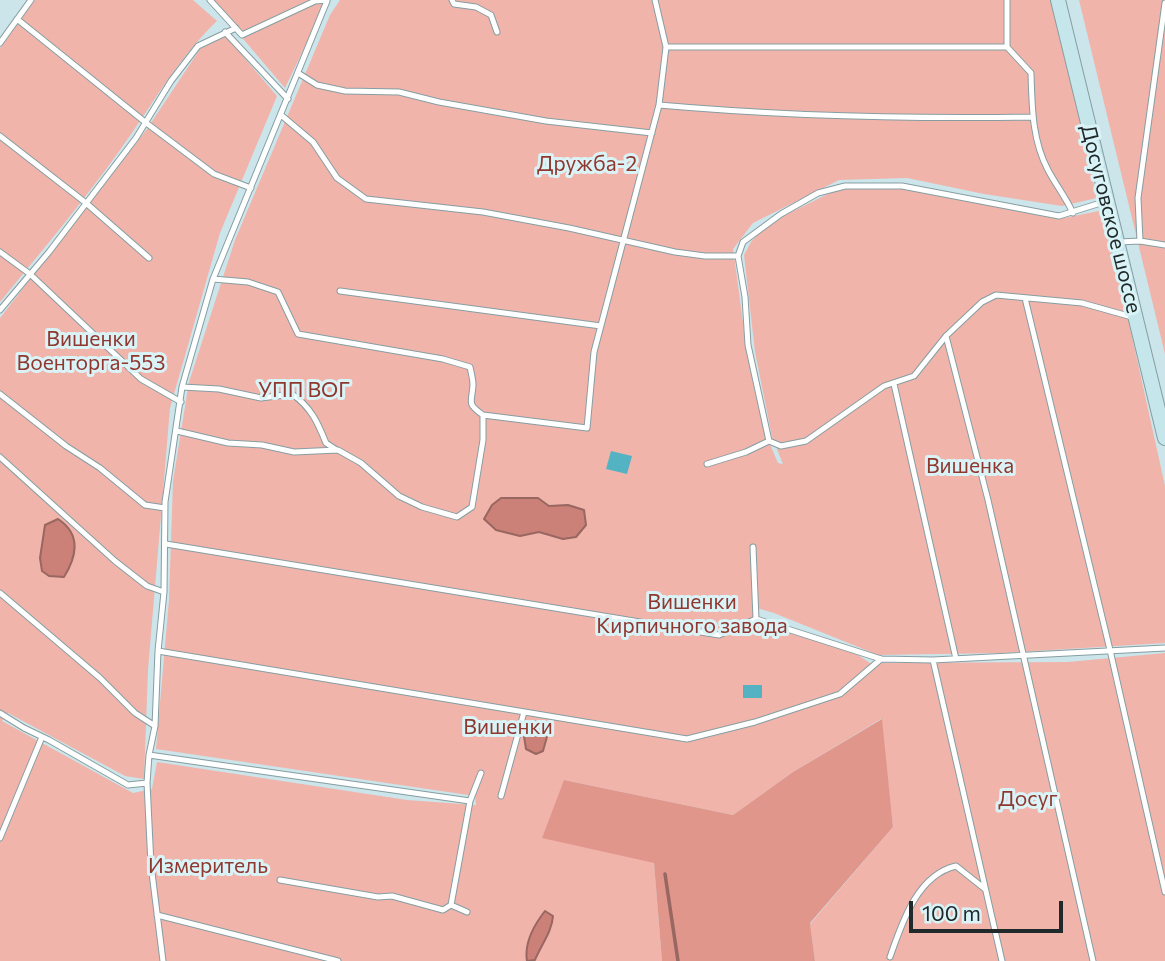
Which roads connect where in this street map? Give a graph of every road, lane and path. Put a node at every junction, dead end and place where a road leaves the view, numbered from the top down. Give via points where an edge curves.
1 (31, 0) edge
2 (210, 0) edge
3 (452, 0) edge
4 (655, 0) edge
5 (1007, 0) edge
6 (1058, 0) edge
7 (327, 1) edge
8 (1165, 3) edge
9 (17, 19) junction
10 (236, 28) junction
11 (225, 32) junction
12 (497, 32) dead end
13 (0, 43) edge
14 (666, 47) junction
15 (1007, 47) junction
16 (298, 73) junction
17 (288, 99) junction
18 (659, 106) junction
19 (281, 115) junction
20 (1032, 117) junction
21 (145, 122) junction
22 (652, 133) junction
23 (0, 136) edge
24 (251, 188) junction
25 (1107, 201) junction
26 (86, 203) junction
27 (1073, 213) junction
28 (624, 239) junction
29 (1140, 241) junction
30 (1116, 243) junction
31 (1165, 245) edge
32 (0, 252) edge
33 (738, 256) junction
34 (149, 258) dead end
35 (30, 274) junction
36 (213, 278) junction
37 (340, 291) dead end
38 (1025, 298) junction
39 (0, 310) edge
40 (1135, 317) junction
41 (601, 327) junction
42 (946, 336) junction
43 (894, 384) junction
44 (182, 387) junction
45 (0, 394) edge
46 (181, 402) junction
47 (1162, 412) edge
48 (484, 415) junction
49 (177, 431) junction
50 (1165, 438) edge
51 (769, 441) junction
52 (338, 450) junction
53 (0, 457) edge
54 (707, 464) dead end
55 (165, 508) junction
56 (166, 544) junction
57 (753, 547) dead end
58 (164, 592) junction
59 (0, 593) edge
60 (756, 619) junction
61 (1165, 648) edge
62 (1110, 650) junction
63 (158, 651) junction
64 (1022, 657) junction
65 (880, 659) junction
66 (956, 659) junction
67 (933, 660) junction
68 (524, 712) junction
69 (0, 713) edge
70 (155, 726) junction
71 (42, 737) junction
72 (149, 755) junction
73 (481, 773) dead end
74 (147, 783) junction
75 (501, 796) dead end
76 (470, 801) junction
77 (0, 838) edge
78 (151, 865) junction
79 (206, 872) dead end
80 (280, 880) dead end
81 (985, 889) junction
82 (1165, 892) edge
83 (451, 905) junction
84 (467, 912) dead end
85 (157, 915) junction
86 (890, 957) dead end
87 (163, 961) edge
88 (338, 961) edge
89 (1002, 961) edge
90 (1093, 961) edge

1 - 9 lane
2 - 10 lane
3 - 12 lane via 491,15
4 - 14 lane
5 - 15 lane
6 - 25 main road, Досуговское шоссе
7 - 10 lane via 315,1 242,35
7 - 16 lane
8 - 29 lane via 1139,198
9 - 13 lane
9 - 21 lane
10 - 11 lane
11 - 17 lane
11 - 21 lane via 198,46
14 - 15 lane
14 - 18 lane
15 - 20 lane via 1031,73
16 - 17 lane
16 - 22 lane via 317,85 345,91 399,92 546,121
17 - 19 lane
18 - 20 lane via 870,117
18 - 22 lane
19 - 24 lane
19 - 28 lane via 313,142 337,178 366,199 483,212
20 - 27 lane via 1048,170
21 - 24 lane via 214,174
21 - 26 lane
22 - 28 lane
23 - 26 lane
24 - 36 lane
25 - 27 lane
25 - 30 main road, Досуговское шоссе
26 - 34 lane
26 - 35 lane
27 - 33 lane via 1059,216 902,186 845,186 818,193 780,214 743,242
28 - 33 lane via 675,252
28 - 41 lane
29 - 30 lane
29 - 31 lane
30 - 40 main road, Досуговское шоссе
32 - 35 lane
33 - 51 lane via 748,345
35 - 39 lane
35 - 46 lane via 141,380
36 - 44 lane
36 - 48 lane via 278,292 298,334 470,366 470,400
37 - 41 lane
38 - 40 lane via 1083,303
38 - 42 lane via 996,295
38 - 62 lane
40 - 47 main road, Досуговское шоссе
41 - 48 lane via 594,352 587,429
42 - 43 lane via 914,376
42 - 64 lane
43 - 51 lane via 884,386 806,441 780,446
43 - 66 lane
44 - 46 lane
44 - 52 lane via 261,398 292,394 317,420 326,443
45 - 55 lane via 145,505
46 - 49 lane
47 - 50 main road, Досуговское шоссе
48 - 52 lane via 472,507 457,517 399,496
49 - 52 lane via 294,452
49 - 55 lane
51 - 54 lane
53 - 58 lane via 115,561 147,586
55 - 56 lane
56 - 58 lane
56 - 60 lane via 719,635
57 - 60 lane
58 - 63 lane
59 - 70 lane
60 - 65 lane
61 - 62 lane
62 - 64 lane
62 - 82 lane
63 - 68 lane
63 - 70 lane
64 - 66 lane
64 - 90 lane
65 - 67 lane
65 - 68 lane via 840,694 687,739
66 - 67 lane
67 - 81 lane
68 - 75 lane
69 - 71 lane
70 - 72 lane
71 - 74 lane via 128,786
71 - 77 lane
72 - 74 lane
72 - 76 lane
73 - 76 lane
74 - 78 lane
76 - 83 lane
78 - 79 lane
78 - 85 lane
80 - 83 lane via 392,896 443,910
81 - 86 lane via 956,866 945,868 927,882 904,917
81 - 89 lane
83 - 84 lane
85 - 87 lane
85 - 88 lane

